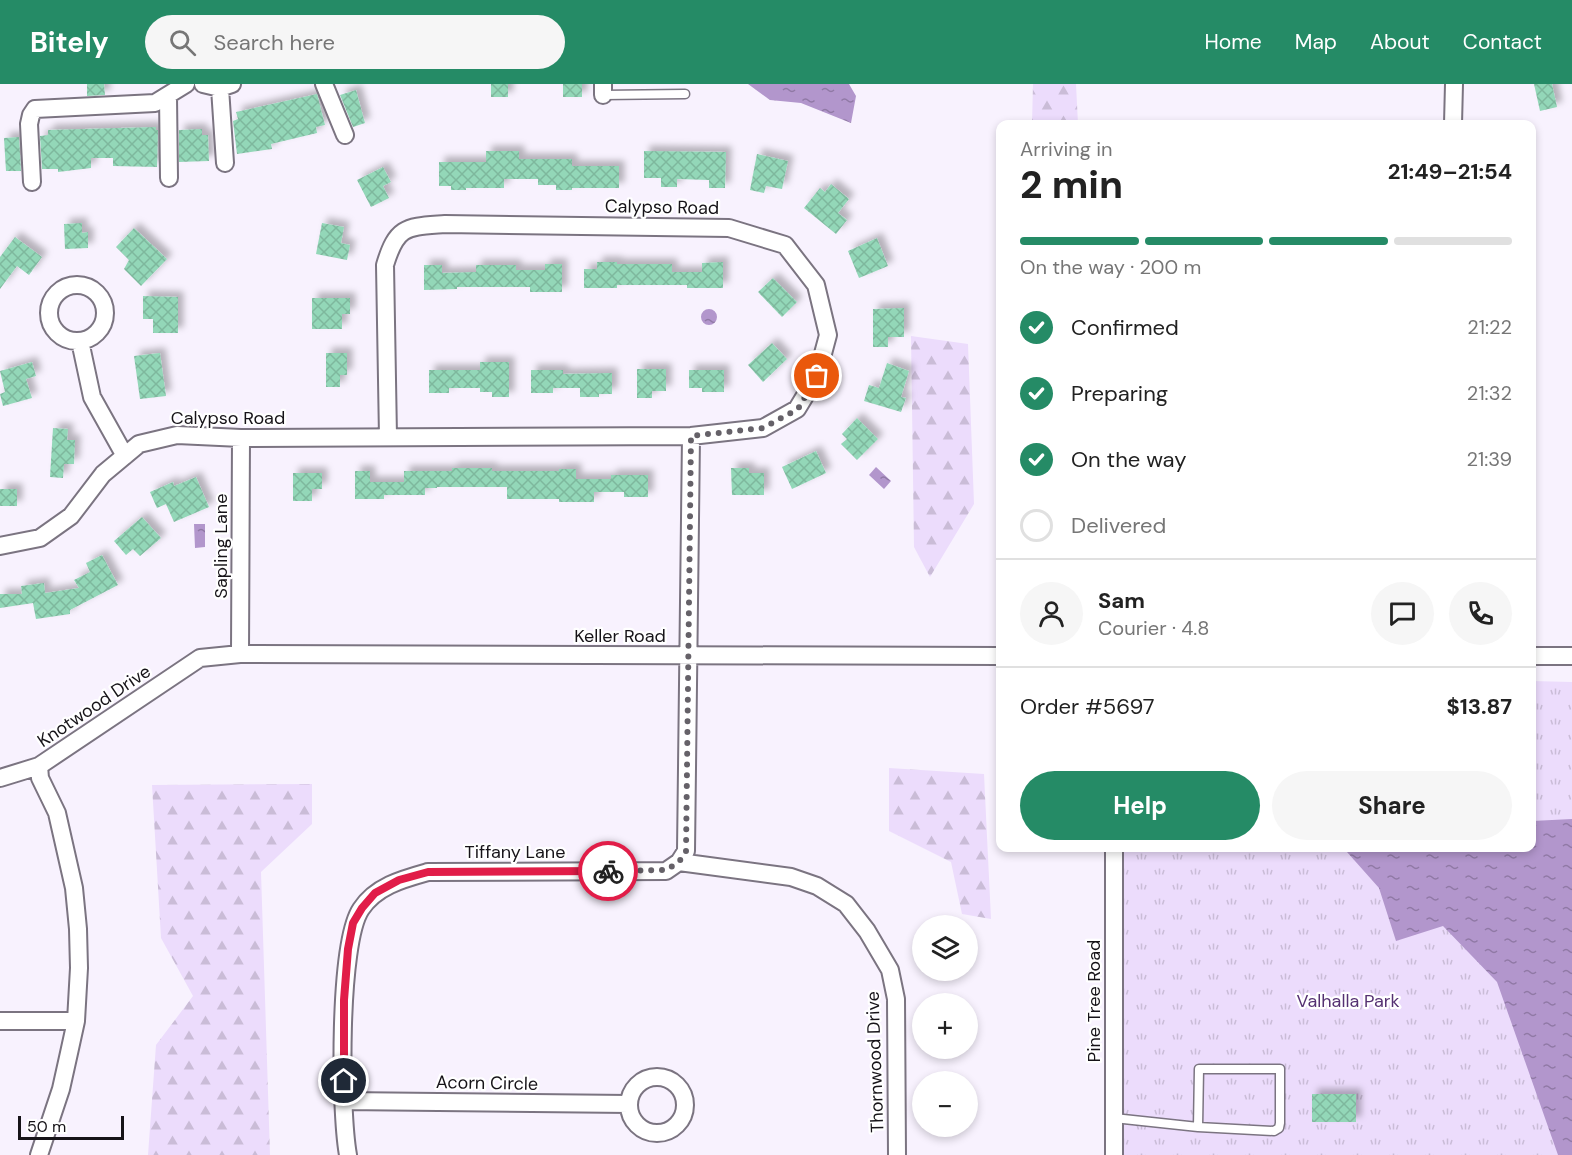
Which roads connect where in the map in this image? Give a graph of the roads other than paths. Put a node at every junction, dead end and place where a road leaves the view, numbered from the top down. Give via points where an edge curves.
1 (186, 84) edge
2 (203, 84) edge
3 (324, 84) edge
4 (1454, 84) edge
5 (226, 86) edge
6 (603, 89) edge
7 (685, 94) dead end
8 (168, 97) junction
9 (1453, 120) edge
10 (345, 135) dead end
11 (225, 164) dead end
12 (169, 178) dead end
13 (32, 182) dead end
14 (80, 341) dead end
15 (691, 436) junction
16 (388, 437) junction
17 (241, 438) junction
18 (125, 456) junction
19 (0, 546) edge
20 (240, 654) junction
21 (689, 656) junction
22 (996, 656) edge
23 (1536, 656) edge
24 (1572, 656) edge
25 (39, 766) junction
26 (0, 778) edge
27 (1114, 852) edge
28 (679, 862) junction
29 (0, 1021) edge
30 (76, 1021) junction
31 (343, 1101) junction
32 (629, 1104) dead end
33 (1114, 1118) junction
34 (1198, 1127) junction
35 (39, 1155) edge
36 (348, 1155) edge
37 (897, 1155) edge
38 (1114, 1155) edge

1 - 8 street
2 - 5 street via 213,88
3 - 10 street
4 - 9 street
5 - 11 street
6 - 7 lane
8 - 12 street
8 - 13 street via 155,104 36,110 29,124
14 - 18 street via 92,398
15 - 16 street, Calypso Road
15 - 16 street, Calypso Road via 763,428 798,409 817,376 828,335 816,285 785,245 729,228 445,224 409,227 392,243 385,265
15 - 21 street
16 - 17 street, Calypso Road
17 - 18 street, Calypso Road via 177,435 139,444
17 - 20 street, Sapling Lane
18 - 19 street, Calypso Road via 103,474 71,516 40,538
20 - 21 street, Keller Road
20 - 25 street, Knotwood Drive via 200,658
21 - 22 street, Keller Road
21 - 28 street via 687,839
23 - 24 street
25 - 26 street
25 - 30 street, Knotwood Drive via 40,778 57,813 74,888 79,968
27 - 33 street, Pine Tree Road
28 - 31 street, Tiffany Lane via 666,870 428,872 399,880 375,893 353,923 348,949
28 - 37 street, Thornwood Drive via 791,877 817,885 846,904 867,931 890,970 896,999
29 - 30 street
30 - 35 street, Knotwood Drive via 61,1089
31 - 32 street, Acorn Circle
31 - 36 street, Tiffany Lane
33 - 34 lane
33 - 38 street, Pine Tree Road
34 - 34 lane via 1269,1132 1279,1128 1280,1069 1199,1069

